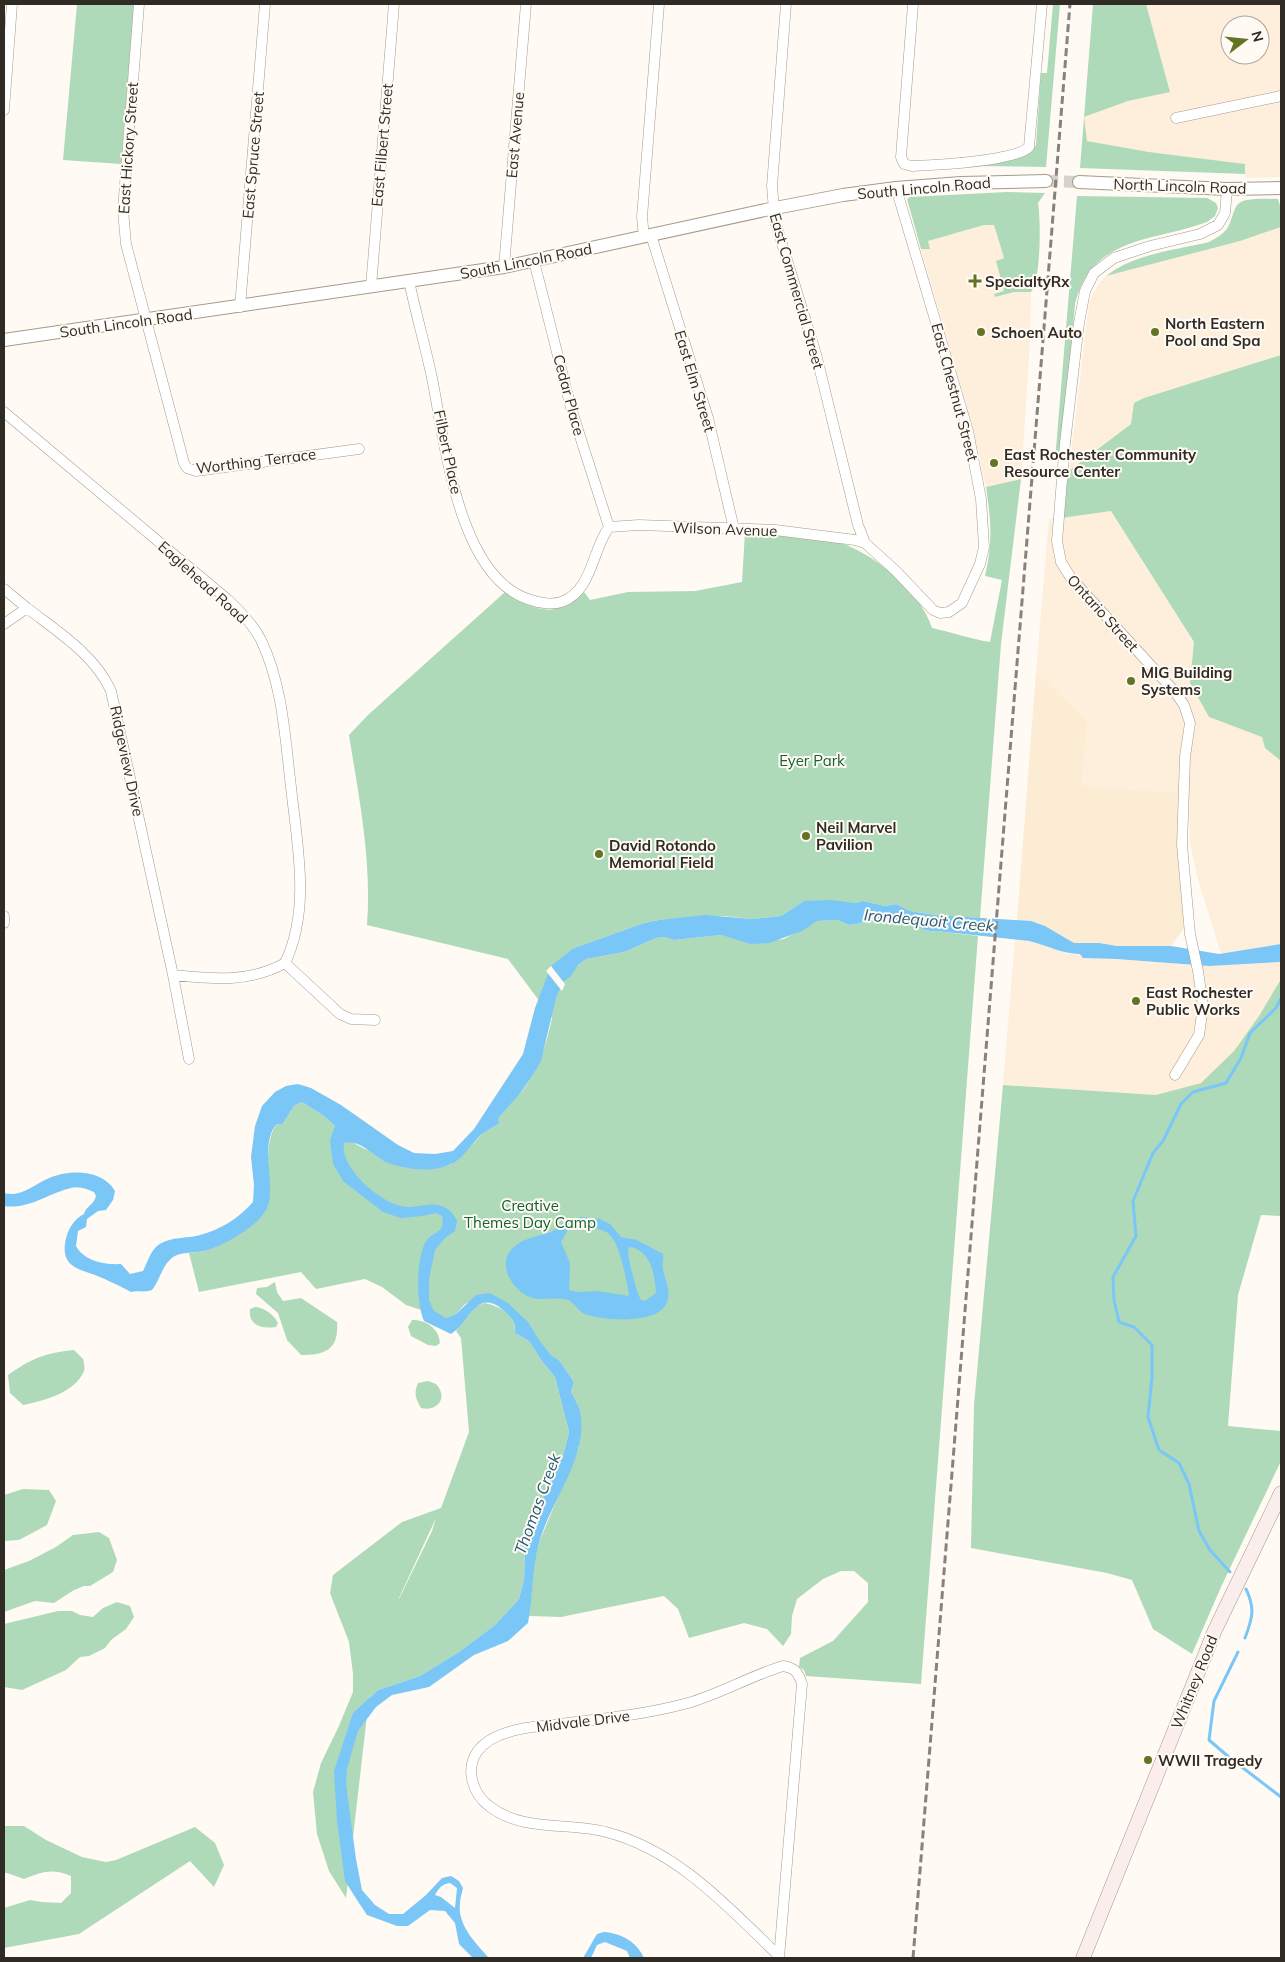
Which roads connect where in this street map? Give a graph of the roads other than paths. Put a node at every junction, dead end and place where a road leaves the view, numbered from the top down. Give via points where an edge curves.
1 (12, 4) edge
2 (138, 4) edge
3 (265, 4) edge
4 (394, 4) edge
5 (526, 4) edge
6 (659, 4) edge
7 (786, 4) edge
8 (914, 4) edge
9 (1042, 4) edge
10 (1281, 96) edge
11 (4, 110) edge
12 (1176, 118) dead end
13 (1046, 181) tunnel mouth
14 (1079, 182) tunnel mouth
15 (896, 188) junction
16 (1281, 188) edge
17 (1227, 189) junction
18 (773, 208) junction
19 (647, 236) junction
20 (534, 261) junction
21 (504, 267) junction
22 (409, 282) junction
23 (371, 287) junction
24 (240, 307) junction
25 (147, 320) junction
26 (4, 340) edge
27 (4, 412) edge
28 (359, 449) dead end
29 (609, 527) junction
30 (734, 529) junction
31 (864, 544) junction
32 (4, 589) edge
33 (27, 608) junction
34 (940, 613) joint
35 (4, 624) edge
36 (4, 916) edge
37 (4, 923) edge
38 (285, 963) junction
39 (173, 975) junction
40 (376, 1020) dead end
41 (189, 1059) dead end
42 (1176, 1075) dead end
43 (1281, 1493) edge
44 (779, 1957) edge
45 (1083, 1958) edge

1 - 11 street
2 - 25 street, East Hickory Street via 123,210 126,244
3 - 24 street, East Spruce Street
4 - 23 street, East Filbert Street
5 - 21 street, East Avenue
6 - 19 street, East Elm Street via 642,217
7 - 18 street, East Commercial Street
8 - 9 street via 901,157 904,164 912,166 960,163 1026,150 1031,142
10 - 12 street
13 - 15 street, South Lincoln Road via 961,182
14 - 17 street, North Lincoln Road
15 - 18 street, South Lincoln Road
15 - 34 street, East Chestnut Street via 968,431 981,499 984,547 980,564 962,603 949,612
16 - 17 street, North Lincoln Road
17 - 42 street, Ontario Street via 1225,213 1218,225 1200,234 1114,258 1094,273 1085,291 1078,323 1057,541 1061,562 1070,578 1175,692 1189,716 1182,846 1191,942 1204,1006 1199,1034
18 - 19 street, South Lincoln Road
18 - 31 street, East Commercial Street via 816,354
19 - 20 street, South Lincoln Road
19 - 30 street, East Elm Street via 708,418
20 - 21 street, South Lincoln Road
20 - 29 street, Cedar Place via 571,408
21 - 22 street, South Lincoln Road
22 - 23 street, South Lincoln Road
22 - 29 street, Filbert Place via 427,352 452,479 465,524 489,569 515,594 536,602 561,602 584,583
23 - 24 street, South Lincoln Road
24 - 25 street, South Lincoln Road
25 - 26 street, South Lincoln Road
25 - 28 street, Worthing Terrace via 187,468
27 - 38 street, Eaglehead Road via 227,599 251,624 260,639 278,690 283,717 300,869 297,926
29 - 30 street, Wilson Avenue
30 - 31 street, Wilson Avenue via 818,534
31 - 34 street, Wilson Avenue via 932,610
32 - 33 street, Ridgeview Drive
33 - 35 street
33 - 39 street, Ridgeview Drive via 87,657 111,691
36 - 37 street
38 - 39 street via 272,970 231,979
38 - 40 street via 340,1014 351,1019
39 - 41 street, Ridgeview Drive
43 - 45 main road, Whitney Road via 1215,1630
44 - 44 street, Midvale Drive via 802,1684 795,1669 783,1666 665,1709 512,1731 488,1742 476,1753 472,1760 472,1778 478,1794 488,1806 505,1815 534,1823 605,1832 659,1854 699,1881

